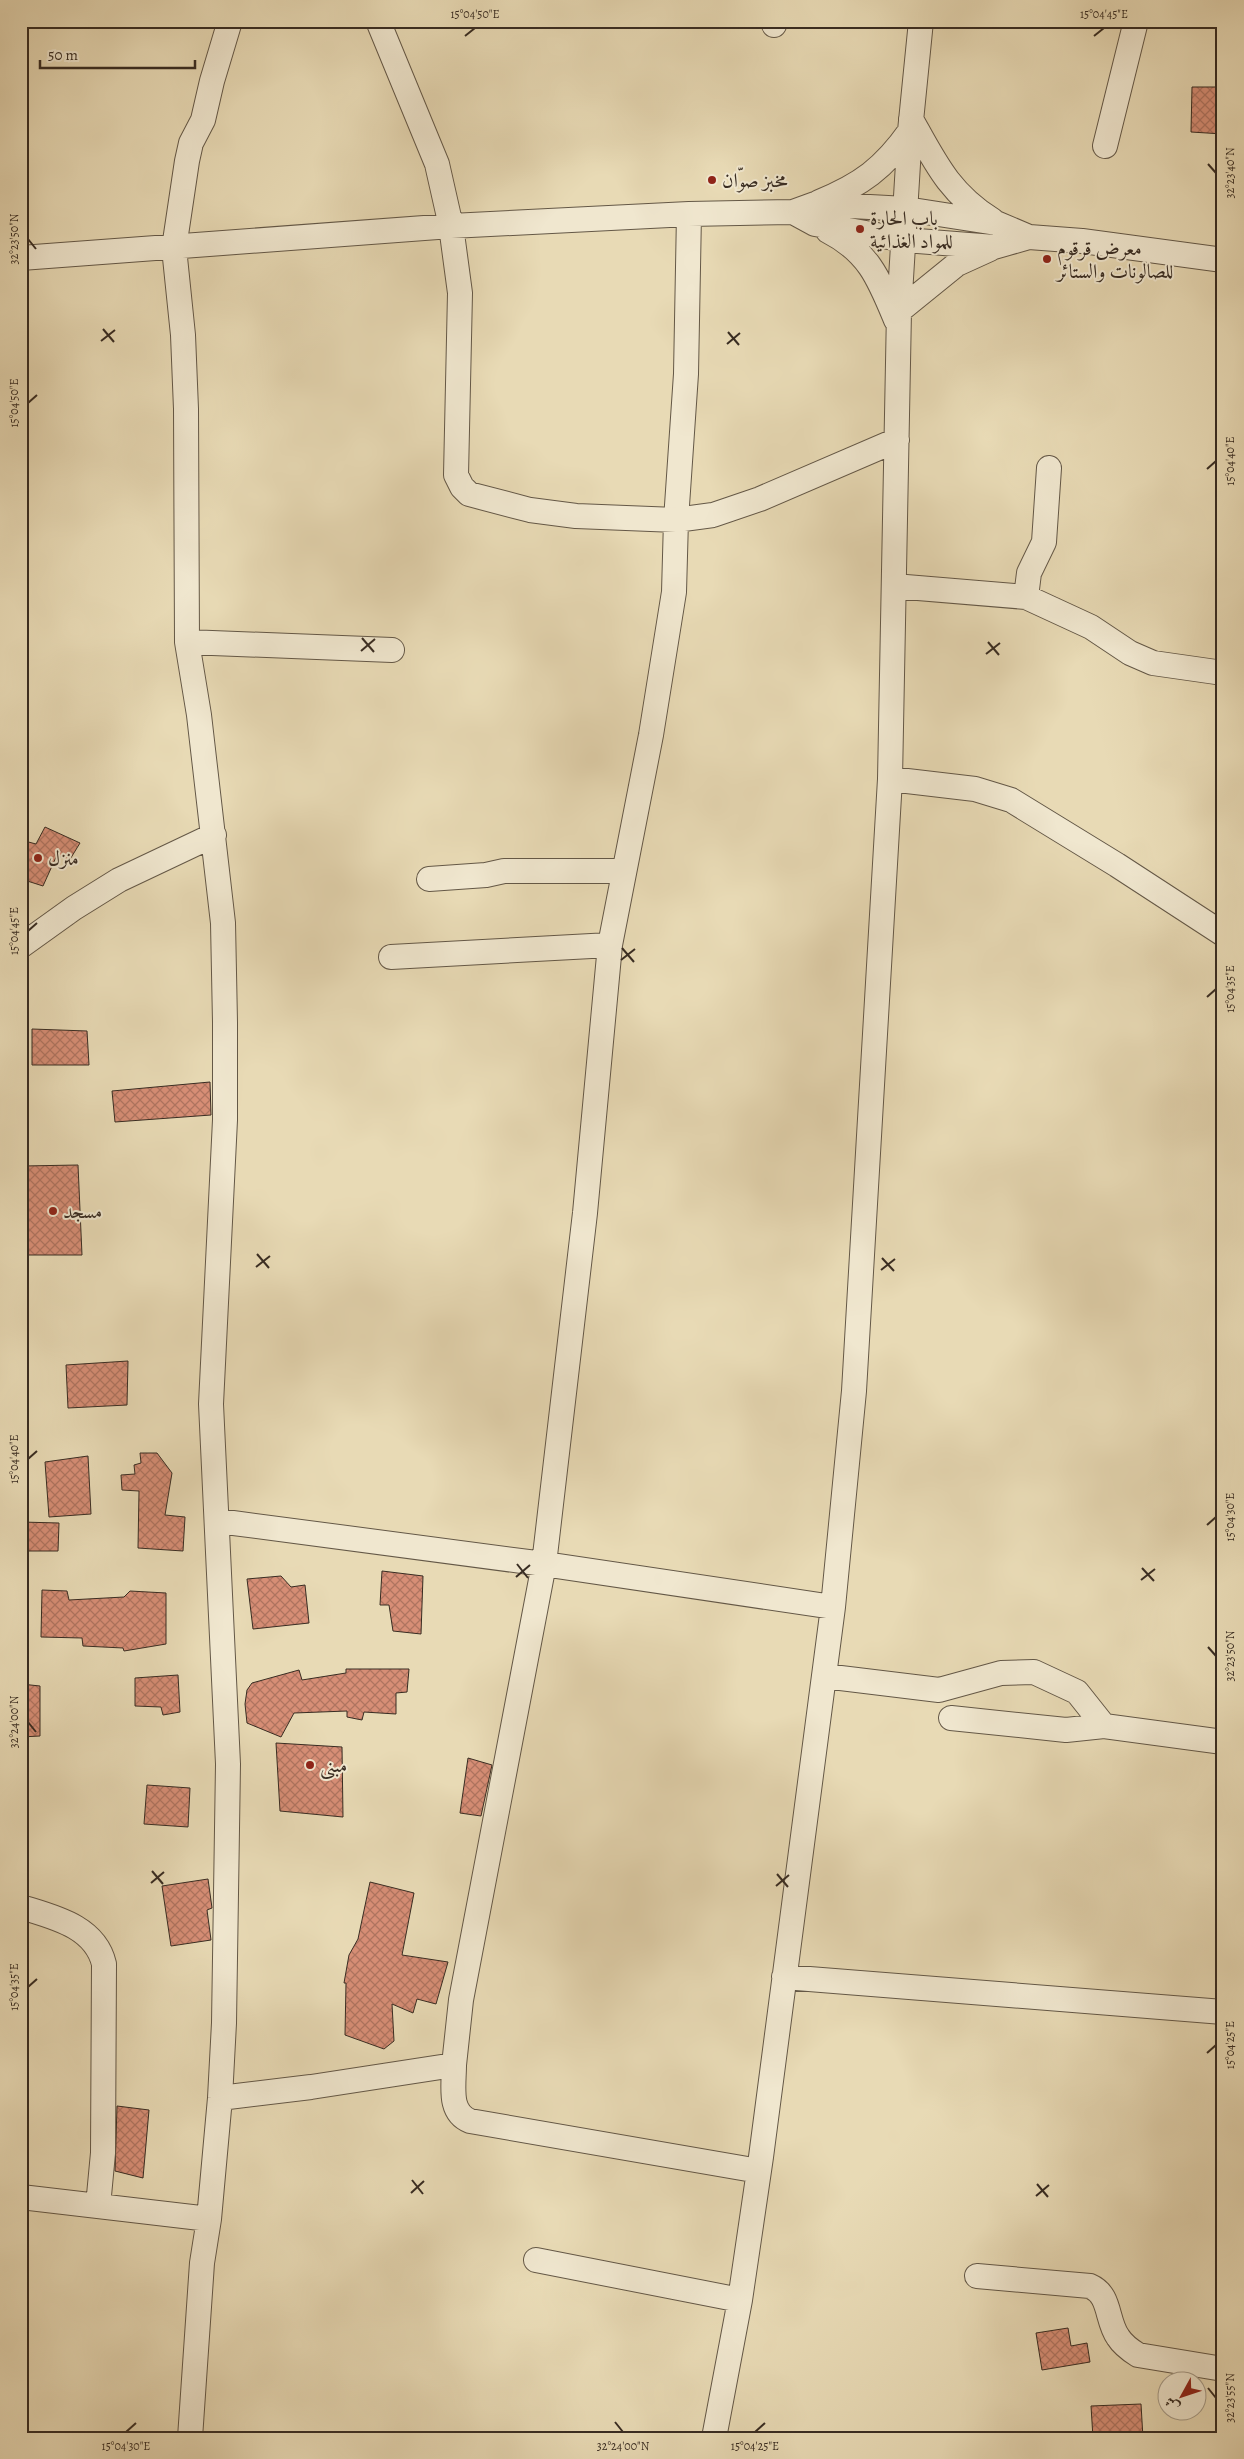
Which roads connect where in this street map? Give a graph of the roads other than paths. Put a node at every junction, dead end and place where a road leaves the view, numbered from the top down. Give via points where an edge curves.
1 (230, 21) edge
2 (378, 21) edge
3 (921, 21) edge
4 (1136, 21) edge
5 (911, 125) junction
6 (1105, 146) dead end
7 (906, 209) junction
8 (689, 214) junction
9 (815, 214) junction
10 (996, 223) junction
11 (452, 226) junction
12 (1029, 237) junction
13 (905, 240) junction
14 (994, 247) junction
15 (174, 248) junction
16 (21, 258) edge
17 (1223, 260) edge
18 (899, 318) junction
19 (897, 440) junction
20 (1049, 468) dead end
21 (676, 520) junction
22 (894, 586) junction
23 (1026, 597) junction
24 (187, 642) junction
25 (392, 650) dead end
26 (1223, 673) edge
27 (890, 779) junction
28 (214, 835) junction
29 (623, 870) junction
30 (429, 879) dead end
31 (1223, 934) edge
32 (610, 945) junction
33 (21, 946) edge
34 (391, 956) dead end
35 (218, 1521) junction
36 (544, 1564) junction
37 (833, 1608) junction
38 (824, 1676) junction
39 (951, 1718) dead end
40 (1104, 1726) junction
41 (1223, 1742) edge
42 (21, 1907) edge
43 (784, 1977) junction
44 (1223, 2012) edge
45 (454, 2065) junction
46 (220, 2098) junction
47 (759, 2171) junction
48 (21, 2197) edge
49 (98, 2206) junction
50 (209, 2219) junction
51 (536, 2260) dead end
52 (977, 2276) dead end
53 (740, 2300) junction
54 (1223, 2369) edge
55 (190, 2438) edge
56 (714, 2438) edge

1 - 15 street via 203,120 186,161
2 - 11 street via 437,164
3 - 5 street
4 - 6 street
5 - 7 street
5 - 9 street via 890,158 863,182
5 - 10 street via 952,188 974,209
7 - 9 street
7 - 10 street
7 - 13 street
8 - 9 street
8 - 11 street
8 - 21 street via 686,374
9 - 13 street
9 - 18 street via 872,267
10 - 12 street
11 - 15 street
11 - 21 street via 460,293 456,475 462,487 469,494 530,510 576,516
12 - 14 street
12 - 17 street
13 - 14 street
13 - 18 street
14 - 18 street via 957,264
15 - 16 street
15 - 24 street via 183,335 186,409
18 - 19 street
19 - 21 street via 760,499 713,515
19 - 22 street
20 - 23 street via 1044,542 1029,573
21 - 29 street via 674,592 651,735
22 - 23 street
22 - 27 street
23 - 26 street via 1091,627 1130,654 1153,663
24 - 25 street
24 - 28 street
27 - 31 street via 975,789 1011,800
27 - 37 street via 854,1391
28 - 33 street via 119,880
28 - 35 street via 223,923 225,1022 224,1120 211,1404
29 - 30 street via 504,871
29 - 32 street
32 - 34 street
32 - 36 street via 585,1213
35 - 36 street
35 - 46 street via 228,1764
36 - 37 street
36 - 45 street via 461,2000
37 - 38 street
38 - 40 street via 939,1690 1002,1672 1034,1672 1077,1692
38 - 43 street
39 - 40 street via 1066,1730
40 - 41 street
42 - 49 street via 85,1933 102,1954 103,2153
43 - 44 street
43 - 47 street
45 - 46 street
45 - 47 street via 454,2107 461,2118 470,2122
46 - 50 street
47 - 53 street
48 - 49 street
49 - 50 street
50 - 55 street via 202,2263
51 - 53 street
52 - 54 street via 1098,2289 1116,2335 1126,2348 1138,2355
53 - 56 street

